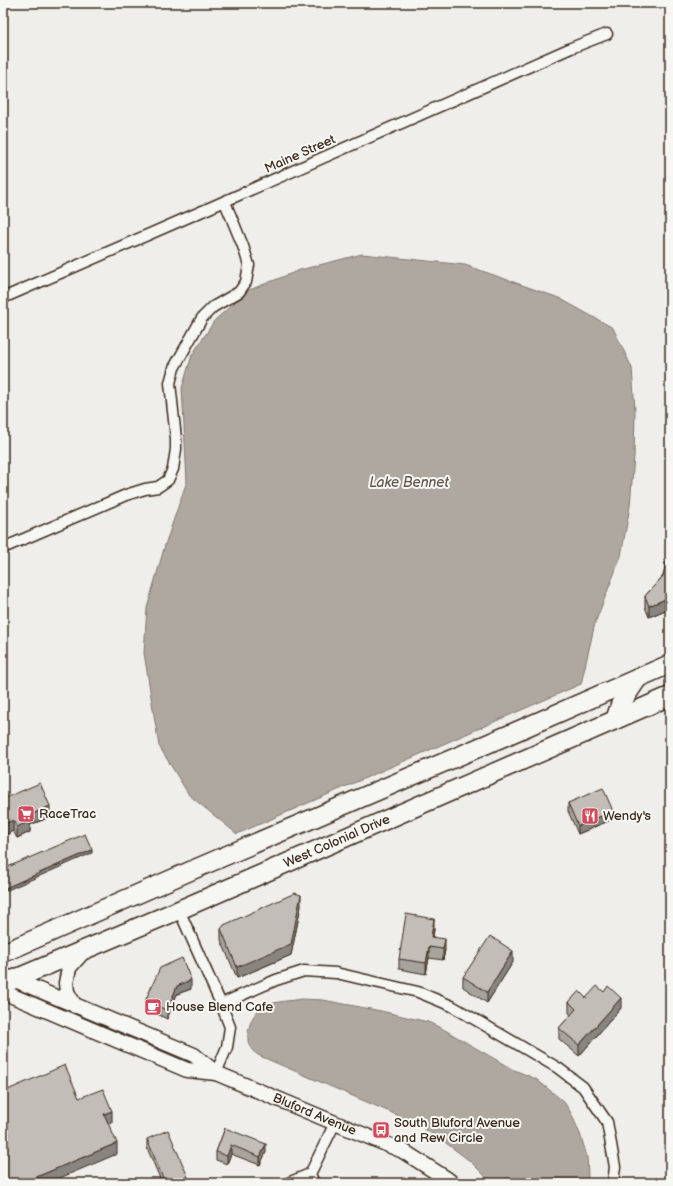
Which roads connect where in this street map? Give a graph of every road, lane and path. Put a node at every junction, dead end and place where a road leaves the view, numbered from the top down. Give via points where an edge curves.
1 (607, 34) dead end
2 (225, 202) junction
3 (3, 298) edge
4 (3, 548) edge
5 (670, 664) edge
6 (638, 678) junction
7 (670, 696) edge
8 (615, 720) junction
9 (179, 910) junction
10 (86, 949) junction
11 (3, 953) edge
12 (6, 983) edge
13 (221, 1004) junction
14 (75, 1006) junction
15 (216, 1072) junction
16 (335, 1123) junction
17 (312, 1178) edge
18 (288, 1183) edge
19 (452, 1183) edge
20 (613, 1183) edge

1 - 2 street, Maine Street
2 - 3 street, Maine Street
2 - 4 street via 249,265 246,282 239,292 213,307 202,318 174,368 170,383 176,449 173,469 168,480 158,487 126,495
5 - 6 highway
6 - 8 highway via 620,705
6 - 11 highway
7 - 8 highway, West Colonial Drive
8 - 9 highway, West Colonial Drive
9 - 10 highway, West Colonial Drive
9 - 13 street
10 - 12 highway, West Colonial Drive
10 - 14 street via 69,968 66,983 67,992
12 - 14 street, Bluford Avenue
12 - 15 street, Bluford Avenue via 187,1070
13 - 15 street via 230,1027 227,1047
13 - 20 street via 304,971 336,973 418,992 452,1006 558,1068 583,1087 607,1122 615,1167
14 - 15 street, Bluford Avenue via 194,1055
15 - 16 street, Bluford Avenue
16 - 17 street
16 - 19 street, Bluford Avenue via 404,1151
17 - 18 street

